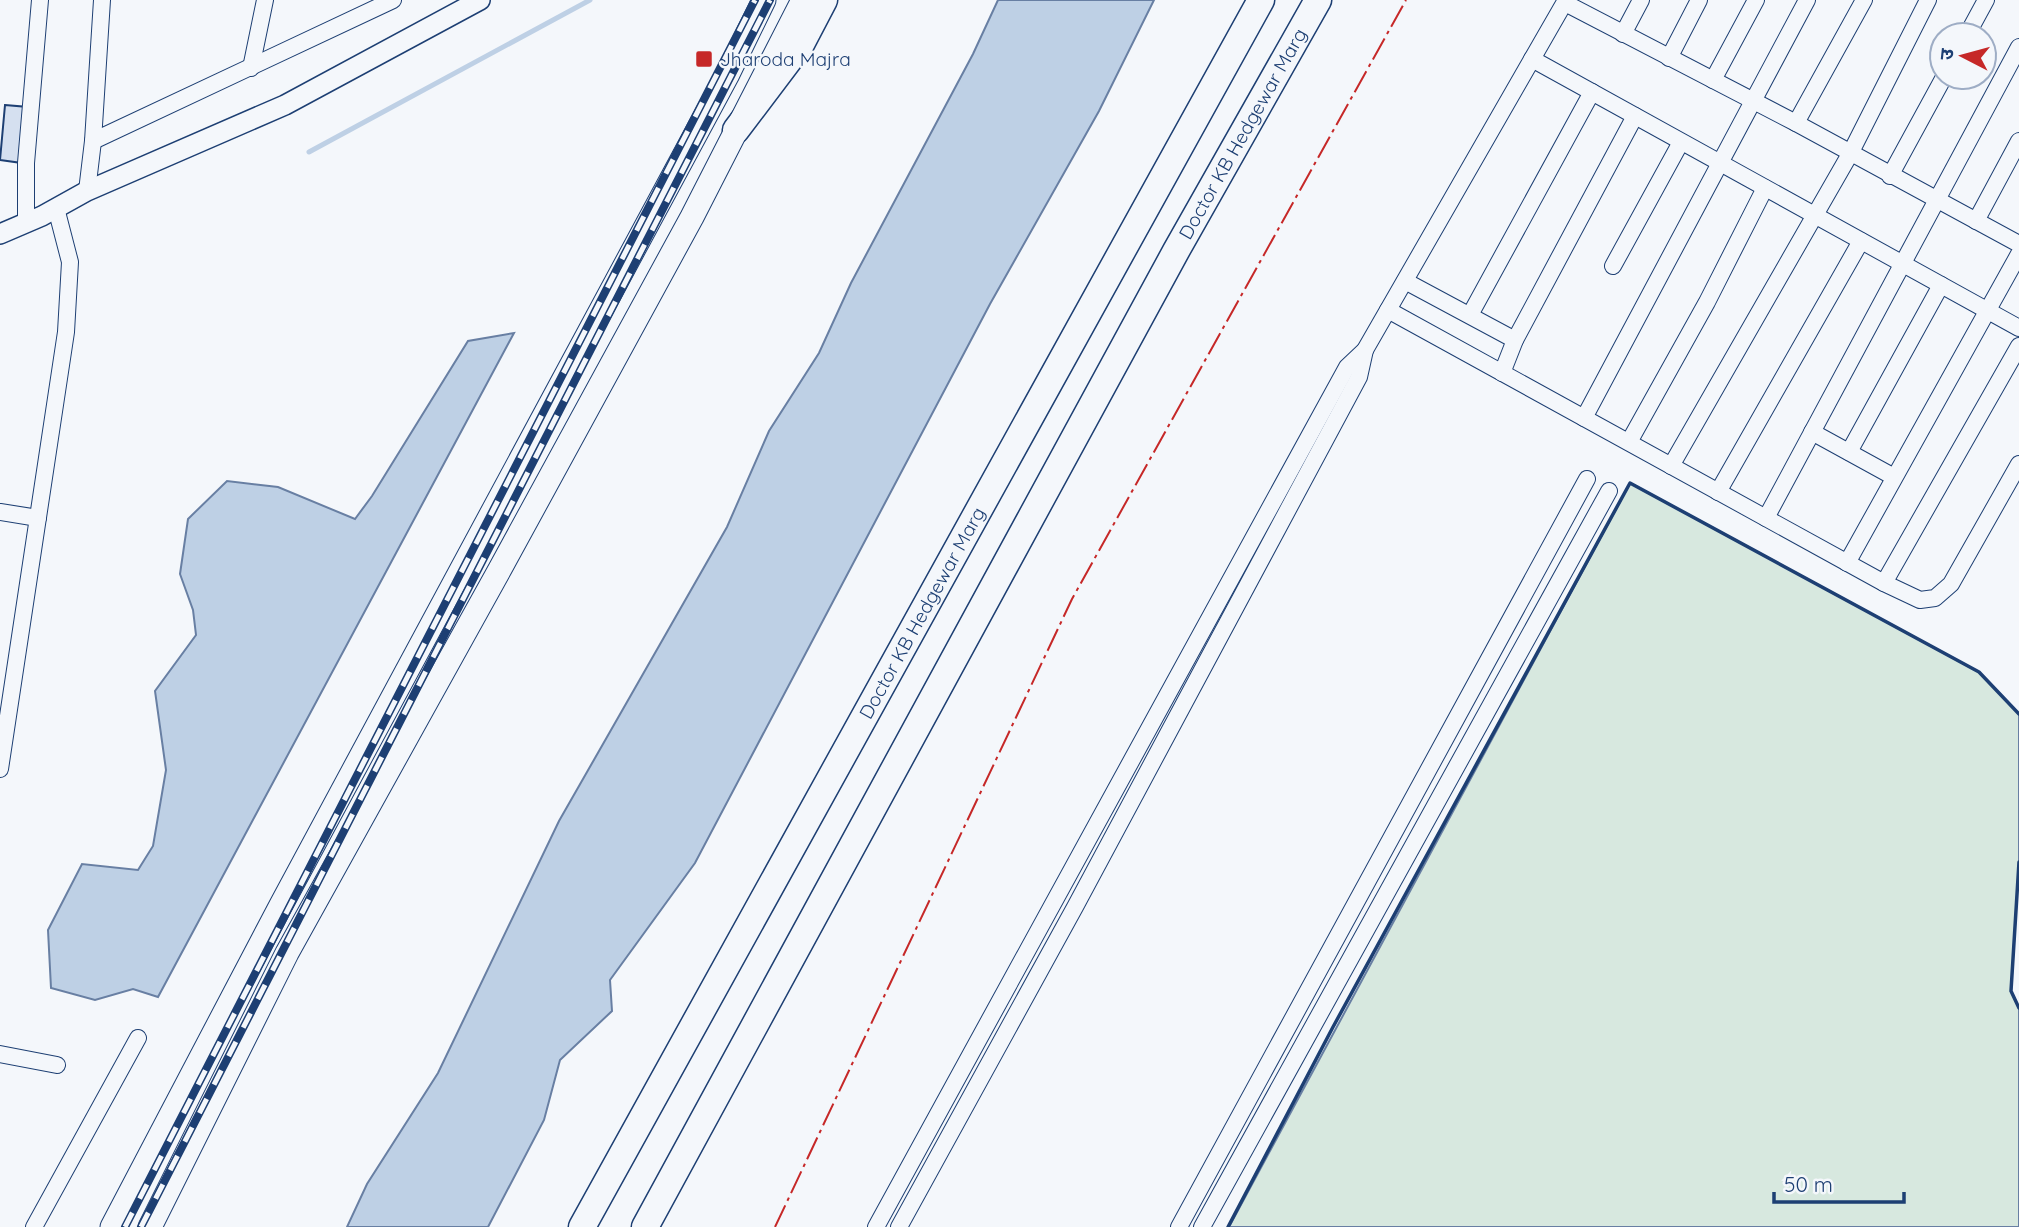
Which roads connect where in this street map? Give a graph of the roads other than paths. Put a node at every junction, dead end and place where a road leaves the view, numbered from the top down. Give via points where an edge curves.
1 (40, 0) edge
2 (102, 0) edge
3 (265, 0) edge
4 (393, 0) edge
5 (480, 0) edge
6 (764, 0) edge
7 (803, 0) edge
8 (824, 0) edge
9 (1261, 0) edge
10 (1318, 0) edge
11 (1641, 0) edge
12 (1699, 0) edge
13 (1756, 0) edge
14 (1807, 0) edge
15 (1864, 0) edge
16 (1928, 0) edge
17 (1986, 0) edge
18 (1565, 1) edge
19 (1975, 21) edge
20 (1623, 34) junction
21 (2019, 47) edge
22 (1669, 58) junction
23 (1532, 59) junction
24 (251, 68) junction
25 (1713, 80) junction
26 (1936, 91) edge
27 (1592, 92) junction
28 (1753, 102) junction
29 (1635, 116) junction
30 (1796, 123) junction
31 (736, 130) junction
32 (93, 141) junction
33 (2019, 141) edge
34 (1681, 142) junction
35 (1850, 154) junction
36 (1719, 162) junction
37 (1890, 176) junction
38 (1765, 188) junction
39 (87, 191) junction
40 (1936, 200) junction
41 (56, 208) junction
42 (1815, 215) junction
43 (1976, 221) junction
44 (26, 222) junction
45 (0, 234) edge
46 (1861, 241) junction
47 (2019, 244) edge
48 (2019, 254) edge
49 (1902, 263) junction
50 (1613, 266) dead end
51 (1405, 281) junction
52 (1941, 285) junction
53 (1388, 310) junction
54 (1987, 310) junction
55 (1470, 316) junction
56 (2019, 328) edge
57 (1515, 340) junction
58 (2019, 346) edge
59 (1365, 350) junction
60 (1502, 373) junction
61 (1584, 418) junction
62 (1812, 432) junction
63 (1629, 442) junction
64 (1849, 452) junction
65 (2019, 464) edge
66 (1671, 466) junction
67 (1894, 477) junction
68 (1587, 479) dead end
69 (1609, 491) dead end
70 (1718, 492) junction
71 (0, 512) edge
72 (38, 518) junction
73 (1766, 518) junction
74 (1847, 563) junction
75 (1884, 583) junction
76 (0, 769) edge
77 (138, 1038) dead end
78 (0, 1054) edge
79 (57, 1065) dead end
80 (34, 1227) edge
81 (112, 1227) edge
82 (150, 1227) edge
83 (582, 1227) edge
84 (645, 1227) edge
85 (876, 1227) edge
86 (899, 1227) edge
87 (1178, 1227) edge
88 (1202, 1227) edge

1 - 44 street via 26,163
2 - 32 street
3 - 24 street
4 - 24 street
5 - 39 street via 285,105
6 - 81 main road via 729,74
7 - 31 main road
8 - 31 highway via 801,44
9 - 83 highway, Doctor KB Hedgewar Marg
10 - 84 highway, Doctor KB Hedgewar Marg via 1176,251
11 - 20 street
12 - 22 street
13 - 25 street
14 - 28 street
15 - 30 street
16 - 35 street
17 - 19 street
18 - 20 street
18 - 23 street
20 - 22 street
21 - 40 street
22 - 25 street
23 - 27 street
23 - 51 street
24 - 32 street
25 - 28 street
26 - 37 street
27 - 29 street
27 - 55 street
28 - 30 street
28 - 36 street
29 - 34 street
29 - 57 street
30 - 35 street
31 - 82 main road via 287,953
32 - 39 street
33 - 43 street
34 - 36 street
34 - 50 street
35 - 37 street
35 - 42 street
36 - 38 street
36 - 61 street
37 - 40 street
38 - 42 street
38 - 63 street
39 - 41 street
40 - 43 street
40 - 49 street
41 - 44 street
41 - 72 street via 70,257 66,332
42 - 46 street
42 - 66 street
43 - 47 street
44 - 45 street
46 - 49 street
46 - 70 street
48 - 54 street
49 - 52 street
49 - 62 street
51 - 53 street
51 - 55 street
52 - 54 street
52 - 64 street
53 - 59 street
53 - 60 street
54 - 56 street
54 - 67 street
55 - 57 street
57 - 60 street
58 - 75 street
59 - 85 street via 1347,367
59 - 86 street via 1359,377
60 - 61 street
61 - 63 street
62 - 64 street
62 - 73 street
63 - 66 street
64 - 67 street
65 - 75 street via 1943,591 1935,598 1920,600
66 - 70 street
67 - 74 street
68 - 87 street
69 - 88 street
70 - 73 street
71 - 72 street
72 - 76 street
73 - 74 street
74 - 75 street
77 - 80 street
78 - 79 street

